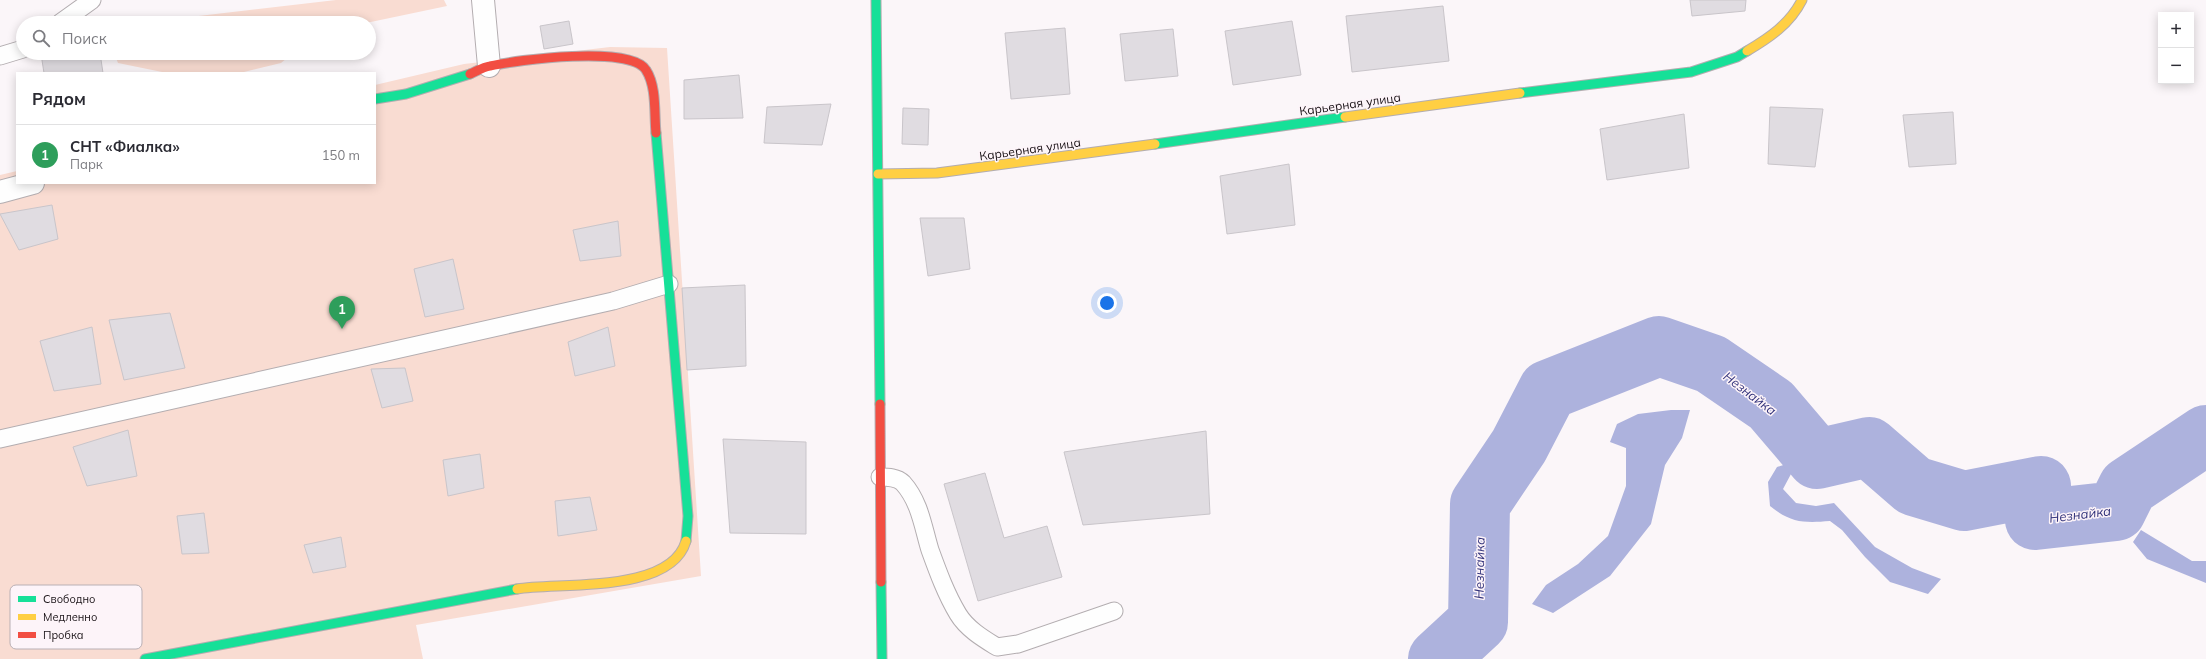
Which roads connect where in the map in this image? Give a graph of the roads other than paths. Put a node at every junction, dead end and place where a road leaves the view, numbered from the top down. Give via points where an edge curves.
1 (92, 0) edge
2 (483, 0) edge
3 (876, 0) edge
4 (1802, 0) edge
5 (70, 16) edge
6 (16, 51) edge
7 (0, 56) edge
8 (489, 66) junction
9 (376, 99) edge
10 (878, 174) junction
11 (29, 184) edge
12 (0, 192) edge
13 (669, 284) junction
14 (0, 439) edge
15 (880, 477) junction
16 (1114, 611) dead end
17 (145, 659) edge
18 (882, 659) edge

1 - 5 lane
2 - 8 street
3 - 10 street
4 - 10 street, Карьерная улица via 1780,29 1761,44 1737,57 1691,72 1503,95 1177,142 937,173
6 - 7 lane
8 - 9 street via 458,79 406,94
8 - 13 street via 587,55 631,59 646,69 652,84
10 - 15 street
11 - 12 street
13 - 14 lane via 605,302
13 - 17 street via 688,540 679,555 667,567 647,575 619,581 541,586
15 - 16 lane via 894,478 903,483 918,507 946,592 959,616 978,635 998,647 1018,644
15 - 18 street

